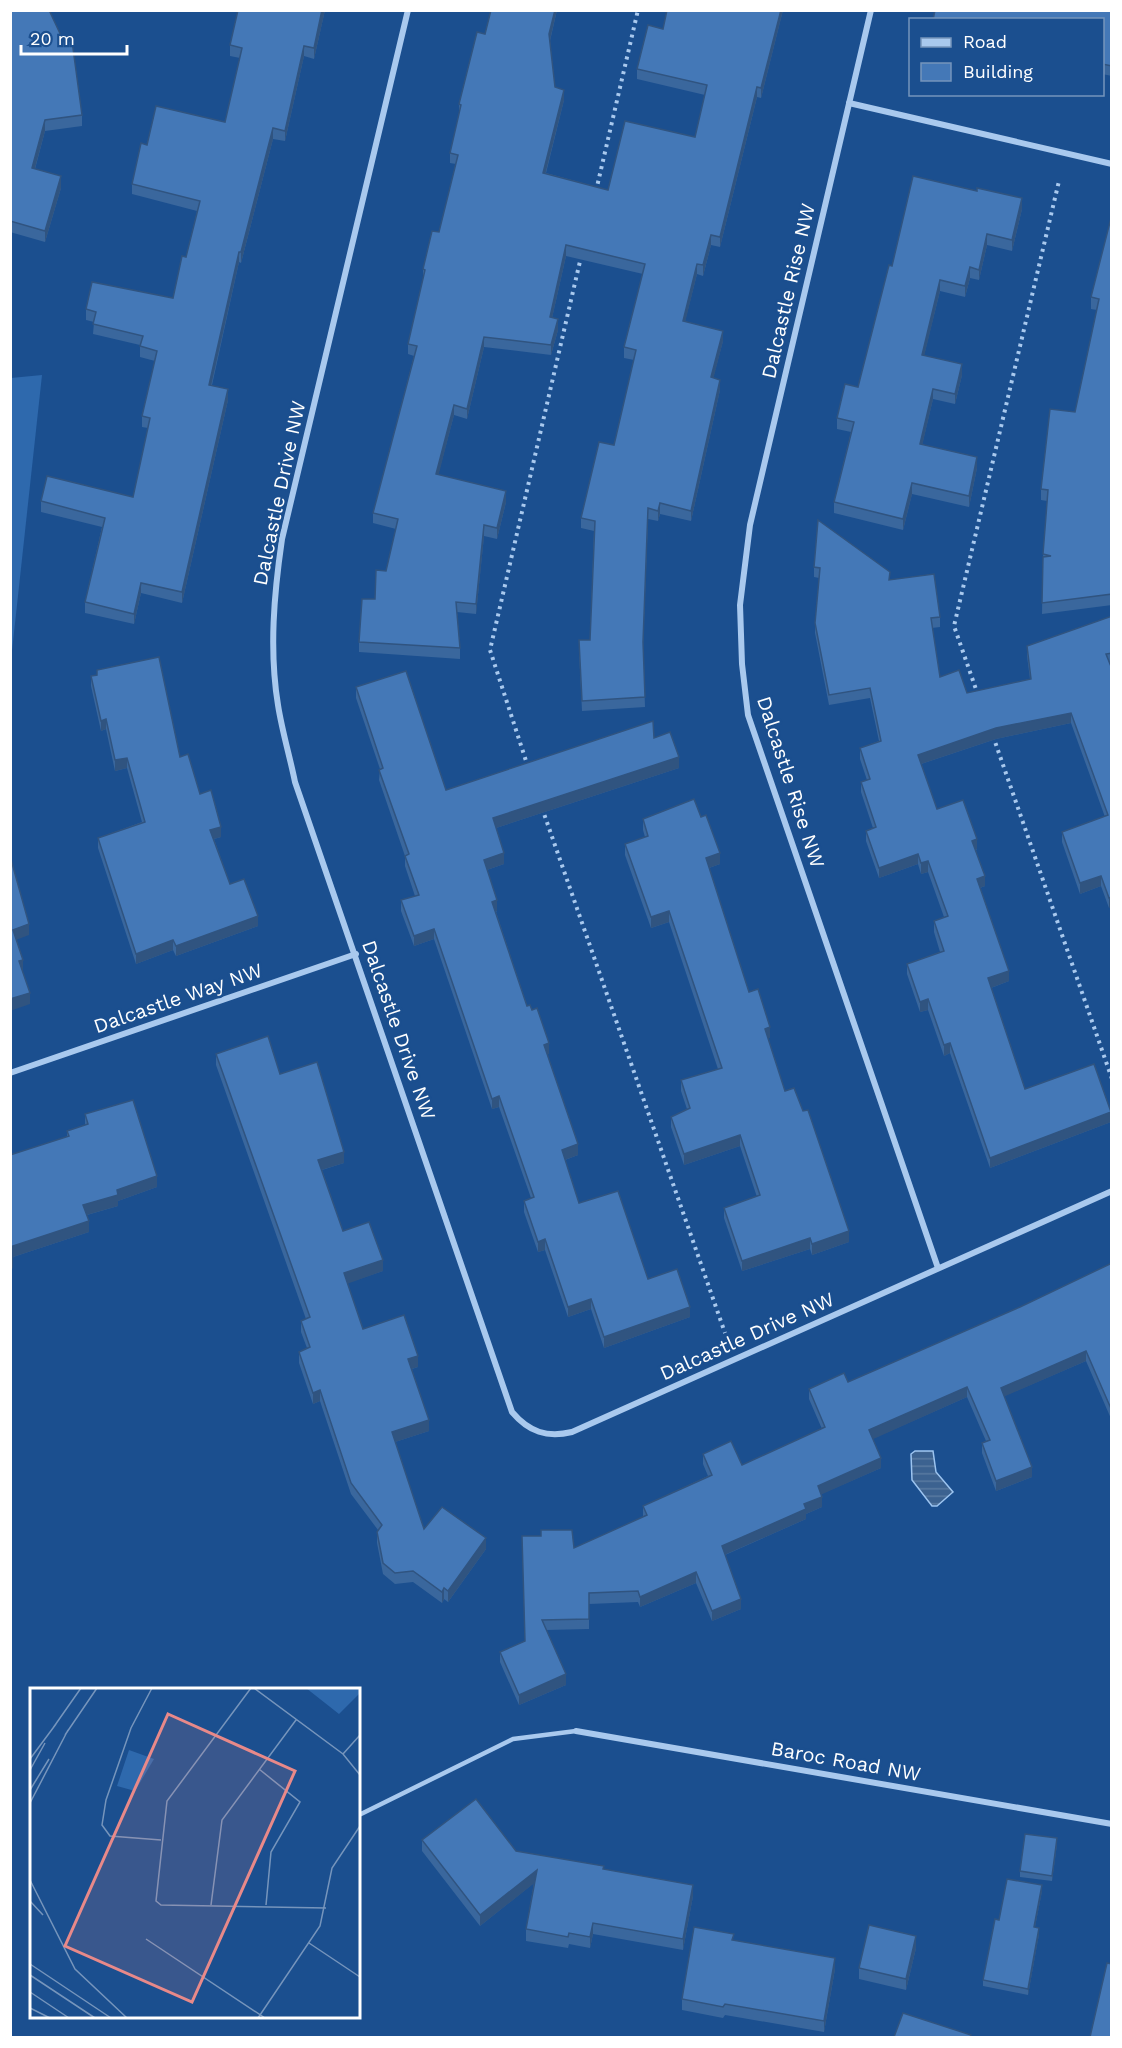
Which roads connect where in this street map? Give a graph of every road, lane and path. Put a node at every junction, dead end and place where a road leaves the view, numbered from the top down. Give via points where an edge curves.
1 (408, 10) edge
2 (638, 10) edge
3 (871, 10) edge
4 (849, 103) junction
5 (1112, 164) edge
6 (1059, 181) dead end
7 (594, 201) edge
8 (583, 247) edge
9 (981, 703) edge
10 (989, 725) edge
11 (529, 771) edge
12 (541, 805) edge
13 (356, 954) junction
14 (10, 1073) edge
15 (1112, 1079) edge
16 (1112, 1191) edge
17 (938, 1268) junction
18 (725, 1333) dead end
19 (576, 1731) joint
20 (360, 1814) edge
21 (1112, 1824) edge

1 - 13 street, Dalcastle Drive NW via 282,539 274,597 278,704 295,782
2 - 7 path
3 - 4 street, Dalcastle Rise NW
4 - 5 street
4 - 17 street, Dalcastle Rise NW via 750,525 740,605 742,664 748,715
6 - 9 path via 954,626
8 - 11 path via 490,650
10 - 15 path
12 - 18 path
13 - 14 street, Dalcastle Way NW
13 - 17 street, Dalcastle Drive NW via 506,1397 517,1418 535,1431 554,1435 572,1432
16 - 17 street, Dalcastle Drive NW
19 - 20 lane via 513,1738
19 - 21 street, Baroc Road NW

